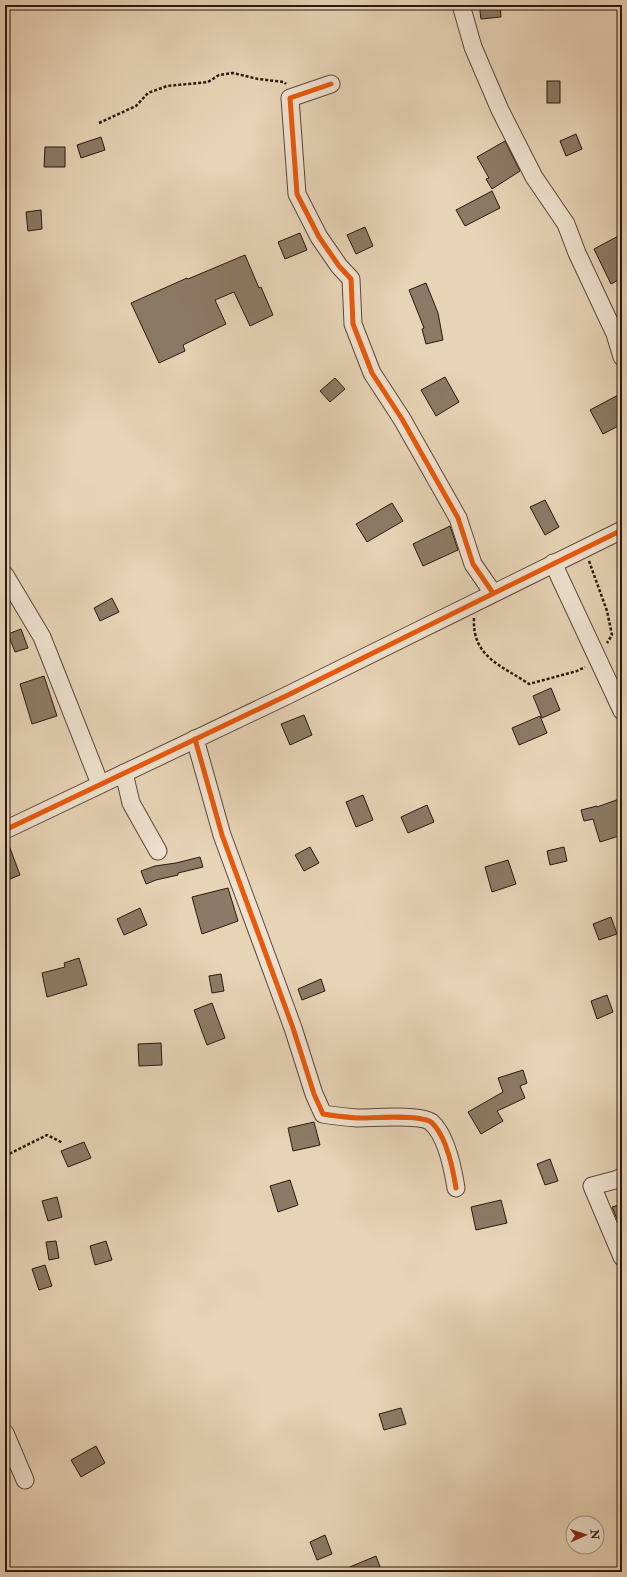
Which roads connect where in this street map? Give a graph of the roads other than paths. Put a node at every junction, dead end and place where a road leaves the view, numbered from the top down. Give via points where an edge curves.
1 (461, 5) edge
2 (331, 84) dead end
3 (622, 357) edge
4 (622, 530) edge
5 (553, 563) junction
6 (5, 575) edge
7 (493, 593) junction
8 (622, 711) edge
9 (195, 739) junction
10 (124, 773) junction
11 (100, 784) junction
12 (5, 830) edge
13 (158, 851) dead end
14 (622, 1176) edge
15 (456, 1188) dead end
16 (622, 1257) edge
17 (5, 1433) edge
18 (25, 1480) dead end

1 - 3 street via 473,48 500,110 534,177 566,224 615,334
2 - 7 street via 290,98 297,194 319,237 351,279 353,324 372,373 402,419 458,518 473,564
4 - 5 street
5 - 7 street
5 - 8 street
6 - 11 street via 42,637
7 - 9 street
9 - 10 street
9 - 15 street via 222,835 323,1114 346,1117 418,1118 430,1122 445,1147
10 - 11 street
10 - 13 street via 131,803
11 - 12 street
14 - 16 street via 592,1186
17 - 18 street

